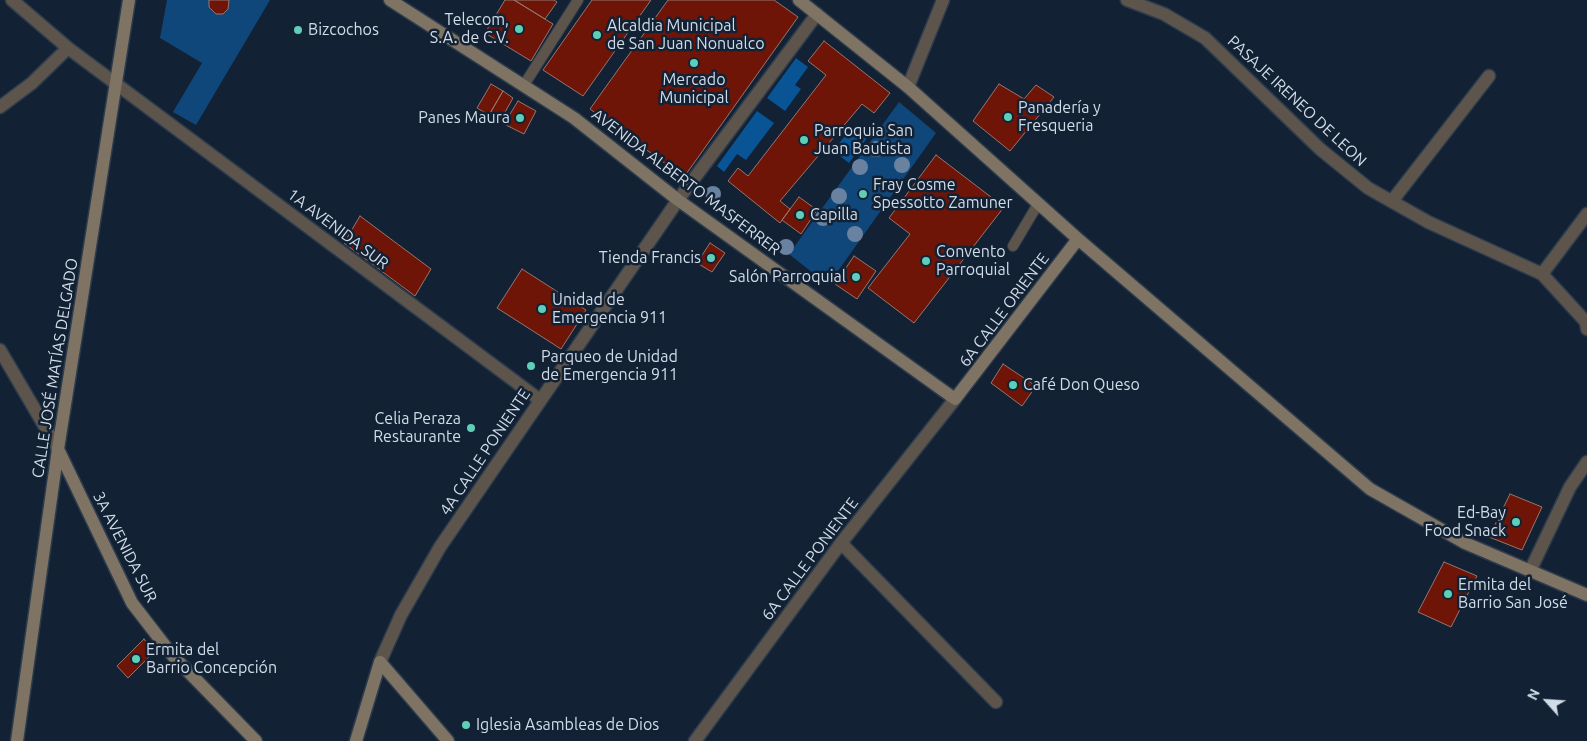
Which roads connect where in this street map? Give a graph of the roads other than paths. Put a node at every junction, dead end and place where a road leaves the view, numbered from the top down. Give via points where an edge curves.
1 (12, 0) edge
2 (129, 0) edge
3 (390, 0) edge
4 (578, 0) edge
5 (799, 0) edge
6 (943, 0) edge
7 (1128, 0) edge
8 (817, 14) junction
9 (68, 48) junction
10 (1489, 76) dead end
11 (116, 84) junction
12 (524, 85) junction
13 (908, 87) junction
14 (0, 107) edge
15 (678, 200) junction
16 (1392, 201) junction
17 (1038, 204) junction
18 (1587, 214) edge
19 (1078, 240) junction
20 (1013, 246) dead end
21 (1542, 274) junction
22 (1587, 328) edge
23 (0, 350) edge
24 (955, 399) junction
25 (540, 400) junction
26 (58, 449) junction
27 (1587, 462) edge
28 (841, 543) junction
29 (1530, 570) junction
30 (1587, 596) edge
31 (380, 662) junction
32 (996, 702) dead end
33 (17, 741) edge
34 (256, 741) edge
35 (356, 741) edge
36 (448, 741) edge
37 (695, 741) edge

1 - 9 street, 1A AVENIDA SUR
2 - 11 main road, CALLE JOSÉ MATÍAS DELGADO
3 - 12 main road, AVENIDA ALBERTO MASFERRER
4 - 12 lane
5 - 8 main road
6 - 13 street
7 - 16 street, PASAJE IRENEO DE LEON via 1164,14 1205,38 1320,149 1368,188
8 - 13 main road
8 - 15 street, 4A CALLE PONIENTE
9 - 11 street, 1A AVENIDA SUR
9 - 14 street via 32,83
10 - 16 street
11 - 25 street, 1A AVENIDA SUR
11 - 26 main road, CALLE JOSÉ MATÍAS DELGADO
12 - 15 main road, AVENIDA ALBERTO MASFERRER via 574,118
13 - 17 main road
15 - 24 main road, AVENIDA ALBERTO MASFERRER
15 - 25 street, 4A CALLE PONIENTE
16 - 21 street, PASAJE IRENEO DE LEON via 1428,222
17 - 19 main road
17 - 20 lane
18 - 21 street
19 - 24 main road, 6A CALLE ORIENTE
19 - 29 main road via 1370,489 1465,543
21 - 22 street, PASAJE IRENEO DE LEON via 1586,322
23 - 26 street
24 - 28 street, 6A CALLE PONIENTE
25 - 31 street, 4A CALLE PONIENTE via 440,547 401,615
26 - 33 main road, CALLE JOSÉ MATÍAS DELGADO
26 - 34 main road, 3A AVENIDA SUR via 132,603 173,656
27 - 29 street via 1570,487
28 - 32 street
28 - 37 street, 6A CALLE PONIENTE
29 - 30 main road
31 - 35 main road, 4A CALLE PONIENTE
31 - 36 main road

